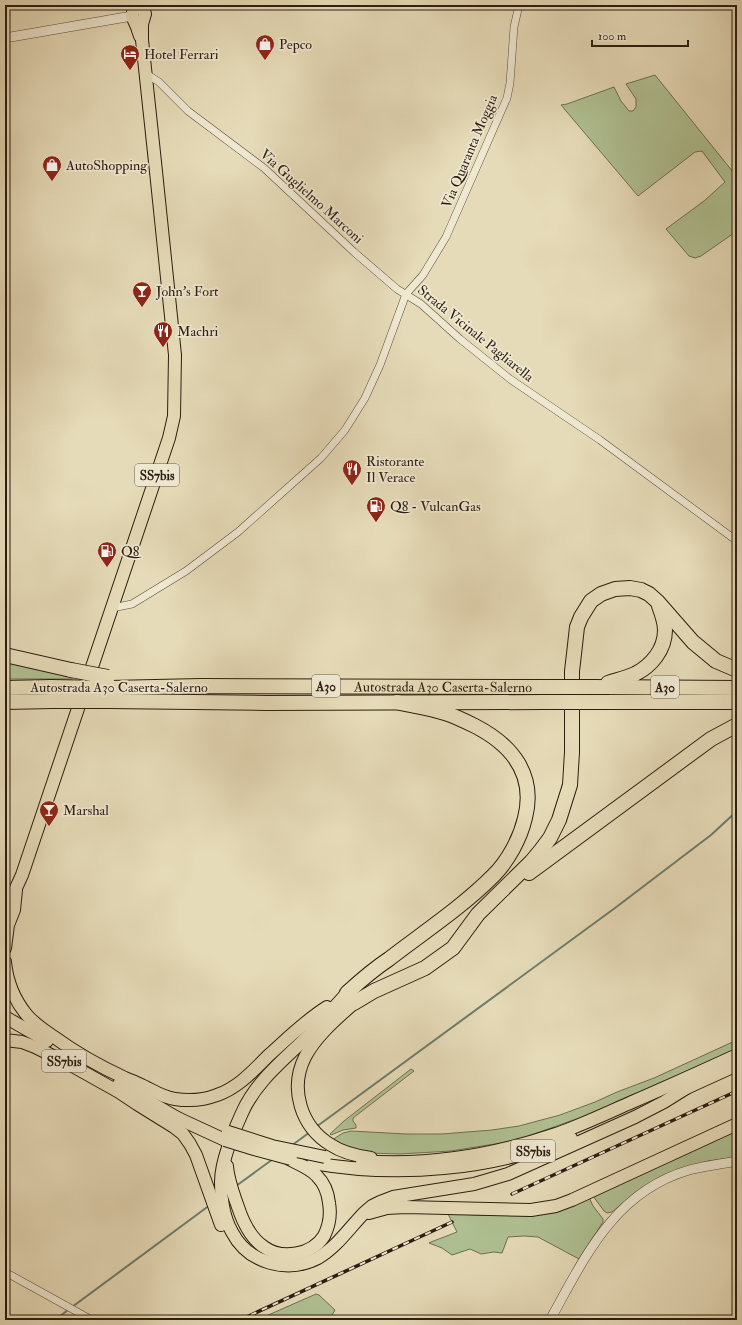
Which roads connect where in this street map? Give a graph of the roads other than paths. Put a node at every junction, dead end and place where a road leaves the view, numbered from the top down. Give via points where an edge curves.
1 (519, 5) edge
2 (137, 12) edge
3 (5, 38) edge
4 (145, 73) junction
5 (406, 294) junction
6 (737, 540) edge
7 (658, 602) junction
8 (112, 608) junction
9 (5, 655) edge
10 (737, 670) edge
11 (592, 687) junction
12 (5, 688) edge
13 (109, 688) junction
14 (737, 688) edge
15 (51, 694) junction
16 (5, 702) edge
17 (397, 702) junction
18 (737, 702) edge
19 (737, 725) edge
20 (519, 872) junction
21 (16, 890) junction
22 (499, 894) junction
23 (468, 898) junction
24 (5, 912) edge
25 (5, 948) edge
26 (5, 962) edge
27 (350, 998) junction
28 (5, 1017) edge
29 (42, 1038) junction
30 (5, 1040) edge
31 (70, 1049) junction
32 (737, 1055) edge
33 (737, 1065) edge
34 (125, 1078) junction
35 (688, 1087) junction
36 (119, 1092) junction
37 (179, 1118) junction
38 (737, 1124) edge
39 (228, 1139) junction
40 (737, 1161) edge
41 (390, 1162) junction
42 (309, 1166) junction
43 (226, 1188) junction
44 (224, 1222) junction
45 (355, 1223) junction
46 (5, 1272) edge
47 (92, 1320) edge
48 (550, 1320) edge

1 - 5 street, Via Quaranta Moggia via 514,27 508,98 446,238 424,275
2 - 3 street
2 - 4 main road, SS7bis via 142,24
4 - 5 street, Via Guglielmo Marconi via 159,82 188,111 264,168 354,252
4 - 8 main road, SS7bis via 174,355 174,416 169,438
5 - 6 street, Strada Vicinale Pagliarella via 510,379 600,440
5 - 8 street, Strada Vicinale Pagliarella via 365,398 345,430 321,458 238,532 186,572 132,604
7 - 10 highway via 693,642 716,661
7 - 11 highway via 665,630 664,640 652,662 634,675
7 - 20 highway via 641,590 608,590 591,601 581,617 572,671 570,785 562,812 550,838
8 - 21 main road, SS7bis
9 - 13 highway, bridge via 71,670
11 - 13 highway, Autostrada A30 Caserta-Salerno / A30, bridge
11 - 14 highway, Autostrada A30 Caserta-Salerno / A30
12 - 15 highway, Autostrada A30 Caserta-Salerno / A30
13 - 15 highway, Autostrada A30 Caserta-Salerno / A30, bridge
13 - 17 highway, Autostrada A30 Caserta-Salerno / A30 via 266,703
15 - 16 highway, Autostrada A30 Caserta-Salerno / A30
17 - 18 highway, Autostrada A30 Caserta-Salerno / A30, bridge
17 - 23 highway via 445,713 481,728 506,746 523,774 528,805 523,827 510,855 494,875
19 - 22 highway via 711,739
20 - 22 highway
20 - 23 highway via 495,887
21 - 24 main road, SS7bis
21 - 25 main road, SS7bis
22 - 27 highway via 478,914 453,948 441,957 425,968 374,991
23 - 27 highway via 388,959
26 - 31 main road, SS7bis via 10,988 27,1015
27 - 34 main road via 324,1009 239,1083 217,1095 190,1100 175,1099 162,1096
27 - 39 main road via 278,1064 256,1088
27 - 41 main road via 305,1058 299,1073 298,1096 303,1114 314,1132 331,1146 352,1155
28 - 29 main road, SS7bis
29 - 31 main road, SS7bis
29 - 37 main road, SS7bis
30 - 36 main road, SS7bis via 35,1047
31 - 34 main road, SS7bis
32 - 41 main road, SS7bis via 582,1124 534,1141 440,1160
33 - 35 main road, SS7bis
34 - 39 main road, SS7bis
35 - 42 main road, SS7bis via 574,1137 508,1158 448,1168 405,1171
35 - 45 main road via 635,1117 508,1174 474,1184 387,1198 372,1206
36 - 37 main road, SS7bis
36 - 44 main road via 183,1134 196,1155 210,1195
37 - 39 main road, SS7bis
38 - 45 main road via 556,1206 531,1210 396,1207 367,1213
39 - 41 main road, SS7bis, bridge via 325,1157
39 - 42 main road, SS7bis, bridge
39 - 43 main road via 222,1172
40 - 48 street via 688,1171 651,1187 635,1198 605,1227 591,1247
42 - 43 main road via 326,1188 330,1220 324,1236 314,1246 298,1254 280,1254 264,1248 252,1237
43 - 44 main road
44 - 45 main road via 253,1256 269,1263 283,1265 316,1259 335,1245
46 - 47 street

